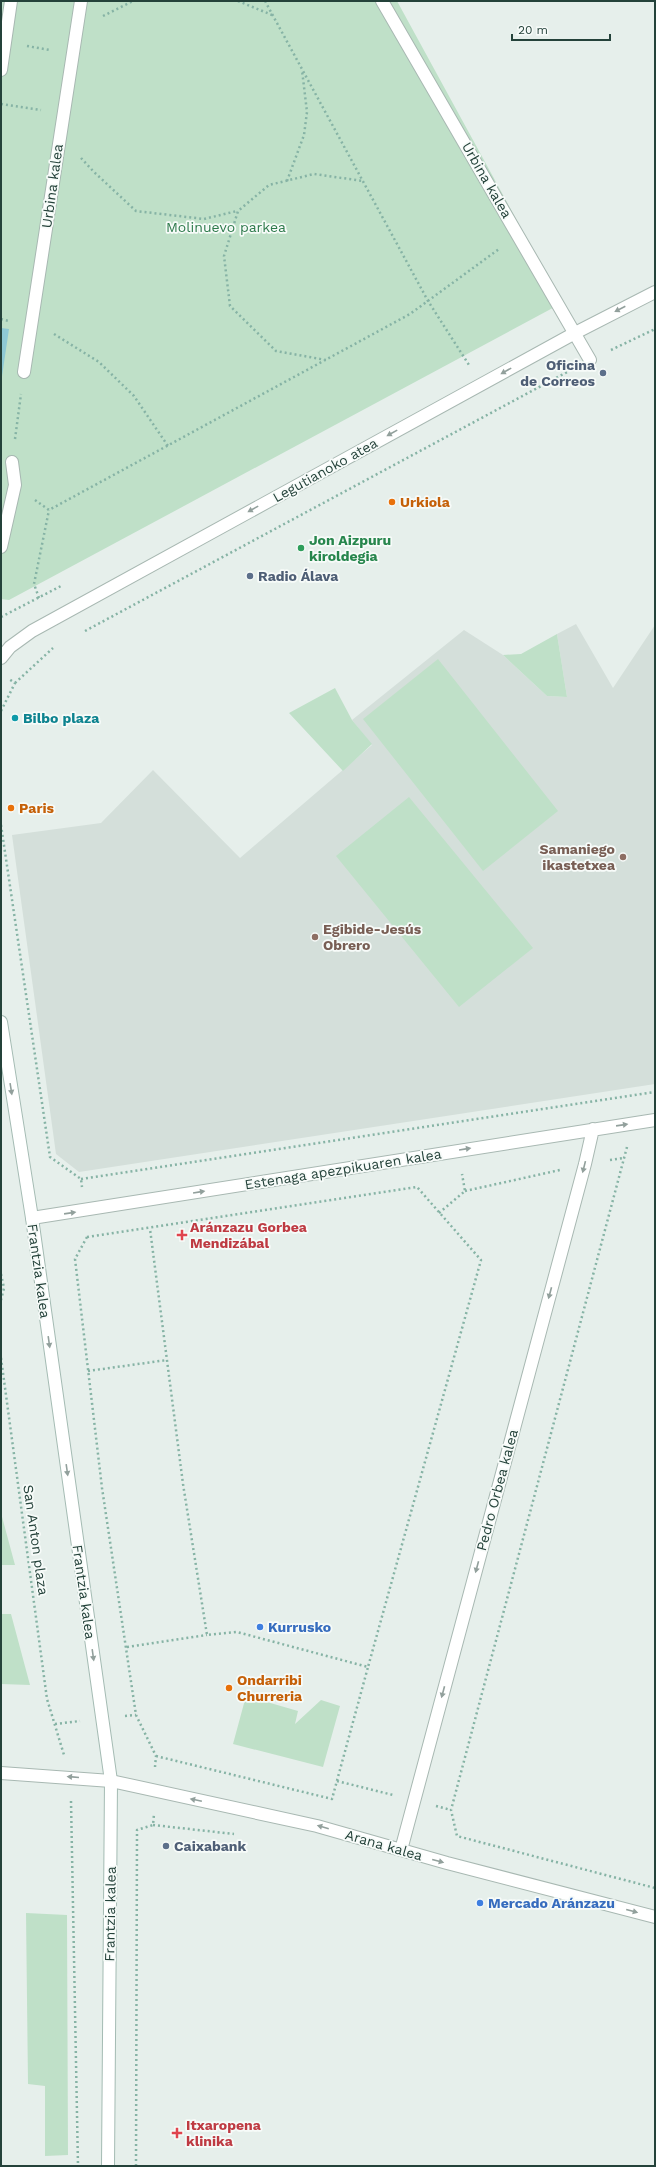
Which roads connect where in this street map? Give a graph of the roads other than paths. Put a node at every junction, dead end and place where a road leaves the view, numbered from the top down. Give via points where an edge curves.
1 (11, 1) edge
2 (82, 1) edge
3 (382, 1) edge
4 (1, 70) edge
5 (655, 292) edge
6 (575, 333) junction
7 (590, 360) road end
8 (24, 372) road end
9 (12, 462) road end
10 (1, 547) edge
11 (1, 658) edge
12 (1, 1022) edge
13 (655, 1120) edge
14 (592, 1129) junction
15 (32, 1218) junction
16 (1, 1773) edge
17 (111, 1781) junction
18 (401, 1850) junction
19 (655, 1917) edge
20 (108, 2166) edge

1 - 4 street
2 - 8 street, Urbina kalea
3 - 6 street, Urbina kalea
5 -> 6 street, Legutianoko atea
6 - 7 street, Urbina kalea
6 -> 11 street, Legutianoko atea via 32,631 10,647
9 - 10 street via 15,485
12 -> 15 street, Frantzia kalea
14 -> 13 street, Estenaga apezpikuaren kalea
15 -> 14 street, Estenaga apezpikuaren kalea
14 -> 18 street, Pedro Orbea kalea via 585,1164
15 -> 17 street, Frantzia kalea
17 -> 16 street, Arana kalea
18 -> 17 street, Arana kalea via 317,1826
17 - 20 street, Frantzia kalea
18 -> 19 street, Arana kalea

